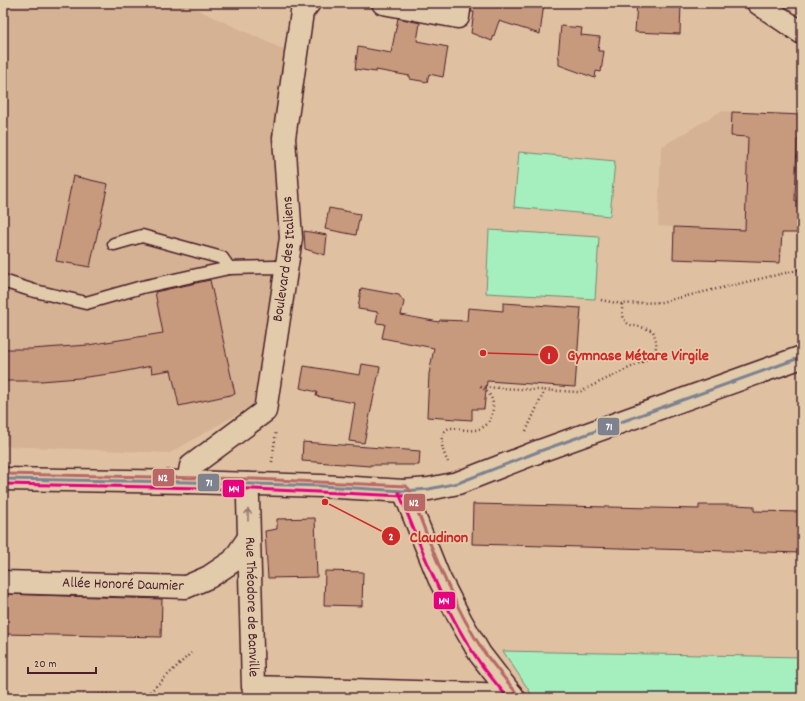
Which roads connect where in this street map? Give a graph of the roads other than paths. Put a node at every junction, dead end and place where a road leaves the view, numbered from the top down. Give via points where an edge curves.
1 (309, 3) edge
2 (383, 3) edge
3 (460, 3) edge
4 (758, 3) edge
5 (802, 33) edge
6 (114, 244) dead end
7 (229, 268) junction
8 (286, 271) junction
9 (3, 281) edge
10 (802, 357) edge
11 (3, 479) edge
12 (188, 482) junction
13 (247, 484) junction
14 (404, 491) junction
15 (248, 539) junction
16 (3, 582) edge
17 (513, 696) edge

1 - 8 street, Boulevard des Italiens via 302,12 284,138 292,238
2 - 3 street via 458,17
4 - 5 street
6 - 7 lane via 142,236 222,258
7 - 8 lane via 275,267
7 - 9 lane via 142,287 86,303
8 - 12 street, Boulevard des Italiens via 265,411 191,466
10 - 14 street via 458,483
11 - 12 street
12 - 13 street
13 - 14 street
15 -> 13 street, Rue Théodore de Banville
14 - 17 street via 439,578 461,620 480,654
15 - 16 street, Allée Honoré Daumier via 233,561 209,577 186,587
15 - 17 street, Rue Théodore de Banville via 253,688

